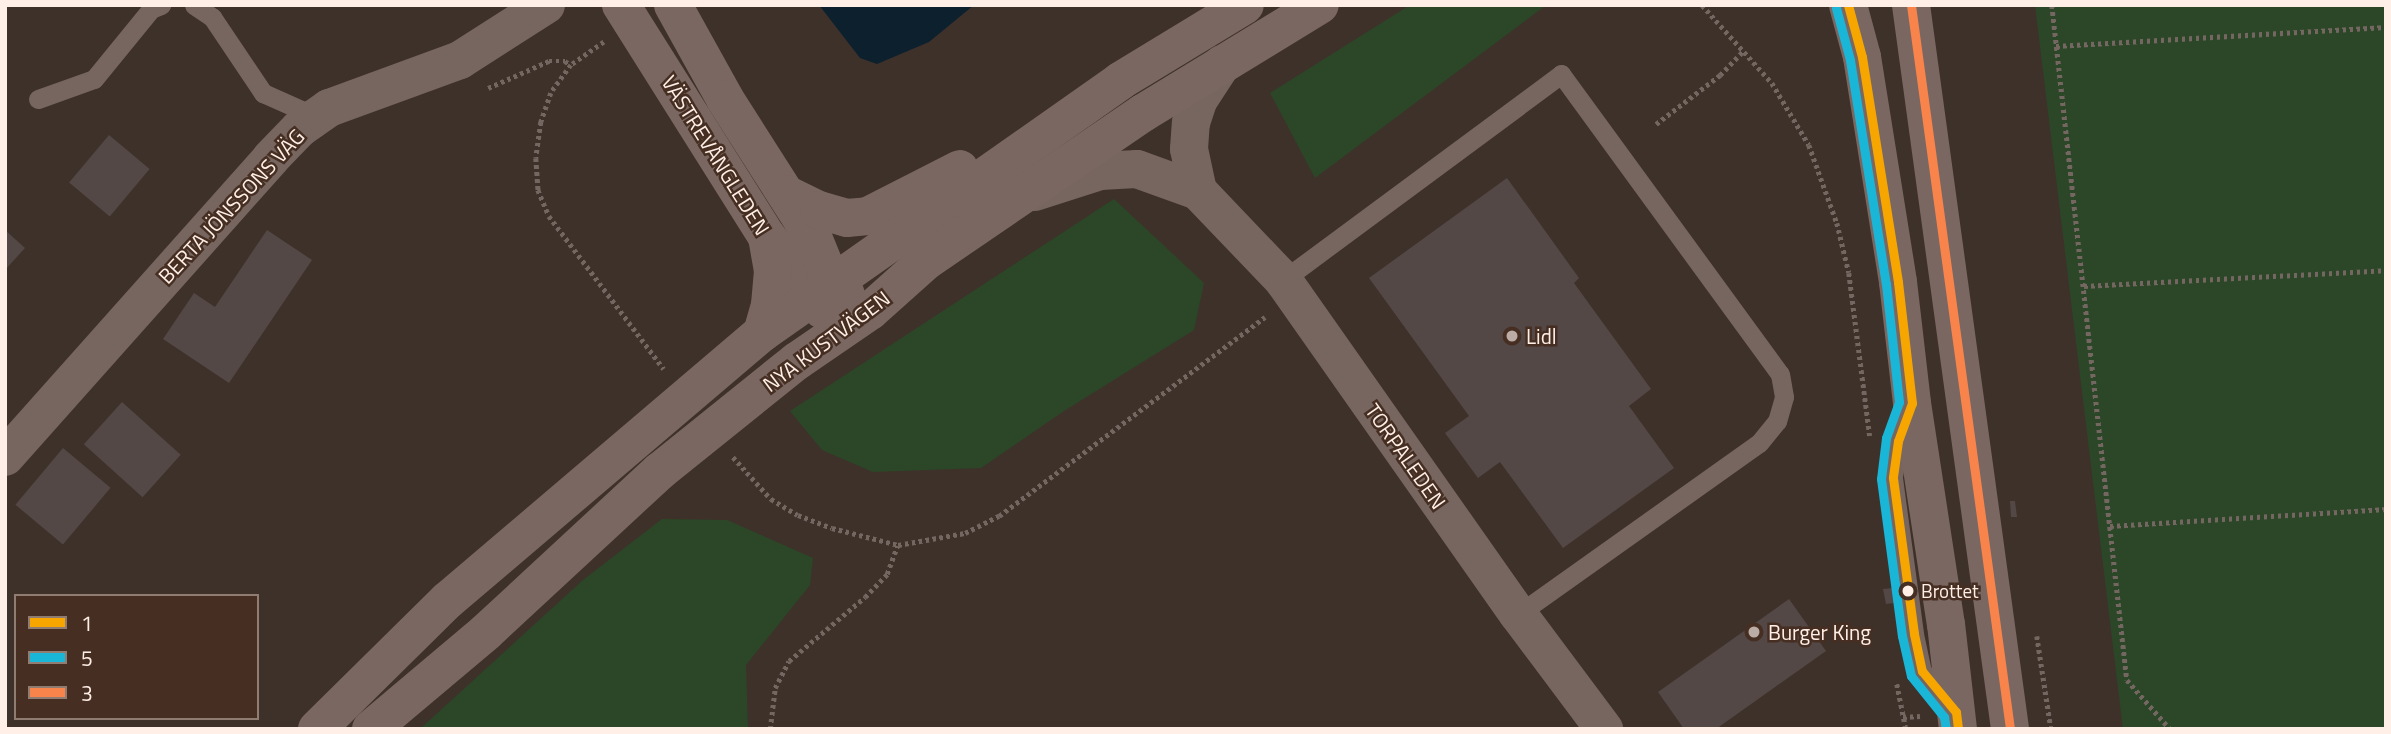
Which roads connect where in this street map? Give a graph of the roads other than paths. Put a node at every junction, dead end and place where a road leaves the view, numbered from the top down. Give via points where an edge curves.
1 (161, 5) edge
2 (194, 5) edge
3 (546, 5) edge
4 (621, 5) edge
5 (673, 5) edge
6 (1245, 5) edge
7 (1320, 5) edge
8 (1848, 5) edge
9 (1911, 5) edge
10 (1222, 64) junction
11 (38, 99) dead end
12 (317, 117) junction
13 (1018, 153) junction
14 (1198, 191) junction
15 (786, 194) junction
16 (1016, 197) junction
17 (767, 237) junction
18 (926, 261) junction
19 (1289, 288) junction
20 (825, 290) junction
21 (762, 333) junction
22 (797, 361) junction
23 (5, 457) edge
24 (1518, 614) junction
25 (1957, 720) edge
26 (317, 729) edge
27 (371, 729) edge
28 (1604, 729) edge
29 (2010, 729) edge

1 - 11 lane via 151,9 94,79
2 - 12 lane via 212,17 263,93
3 - 12 street, BERTA JÖNSSONS VÄG via 460,60 329,108
4 - 17 street, VÄSTREVÅNGLEDEN
5 - 15 street, VÄSTREVÅNGLEDEN via 725,99
6 - 13 street, NYA KUSTVÄGEN via 1120,80
7 - 10 street, NYA KUSTVÄGEN
8 - 25 street via 1862,57 1894,255
9 - 29 street
10 - 14 street via 1198,101 1191,123 1189,149
10 - 16 street, NYA KUSTVÄGEN
12 - 23 street, BERTA JÖNSSONS VÄG via 271,158
13 - 15 street via 983,156 868,216 847,218
13 - 20 street, NYA KUSTVÄGEN
14 - 16 street, TORPALEDEN via 1138,169 1100,171
14 - 19 street, TORPALEDEN
15 - 20 street, VÄSTREVÅNGLEDEN via 825,266
16 - 18 street, NYA KUSTVÄGEN
17 - 20 street, VÄSTREVÅNGLEDEN via 800,275
17 - 21 street via 773,271
18 - 20 street via 870,292
18 - 22 street, NYA KUSTVÄGEN via 870,310
19 - 24 street, TORPALEDEN
19 - 24 lane via 1561,74 1780,374 1784,397 1777,421 1759,443
20 - 21 street, NYA KUSTVÄGEN
20 - 22 street via 820,316
21 - 26 street, NYA KUSTVÄGEN via 448,600
22 - 27 street, NYA KUSTVÄGEN via 660,471 486,632
24 - 28 street, TORPALEDEN

